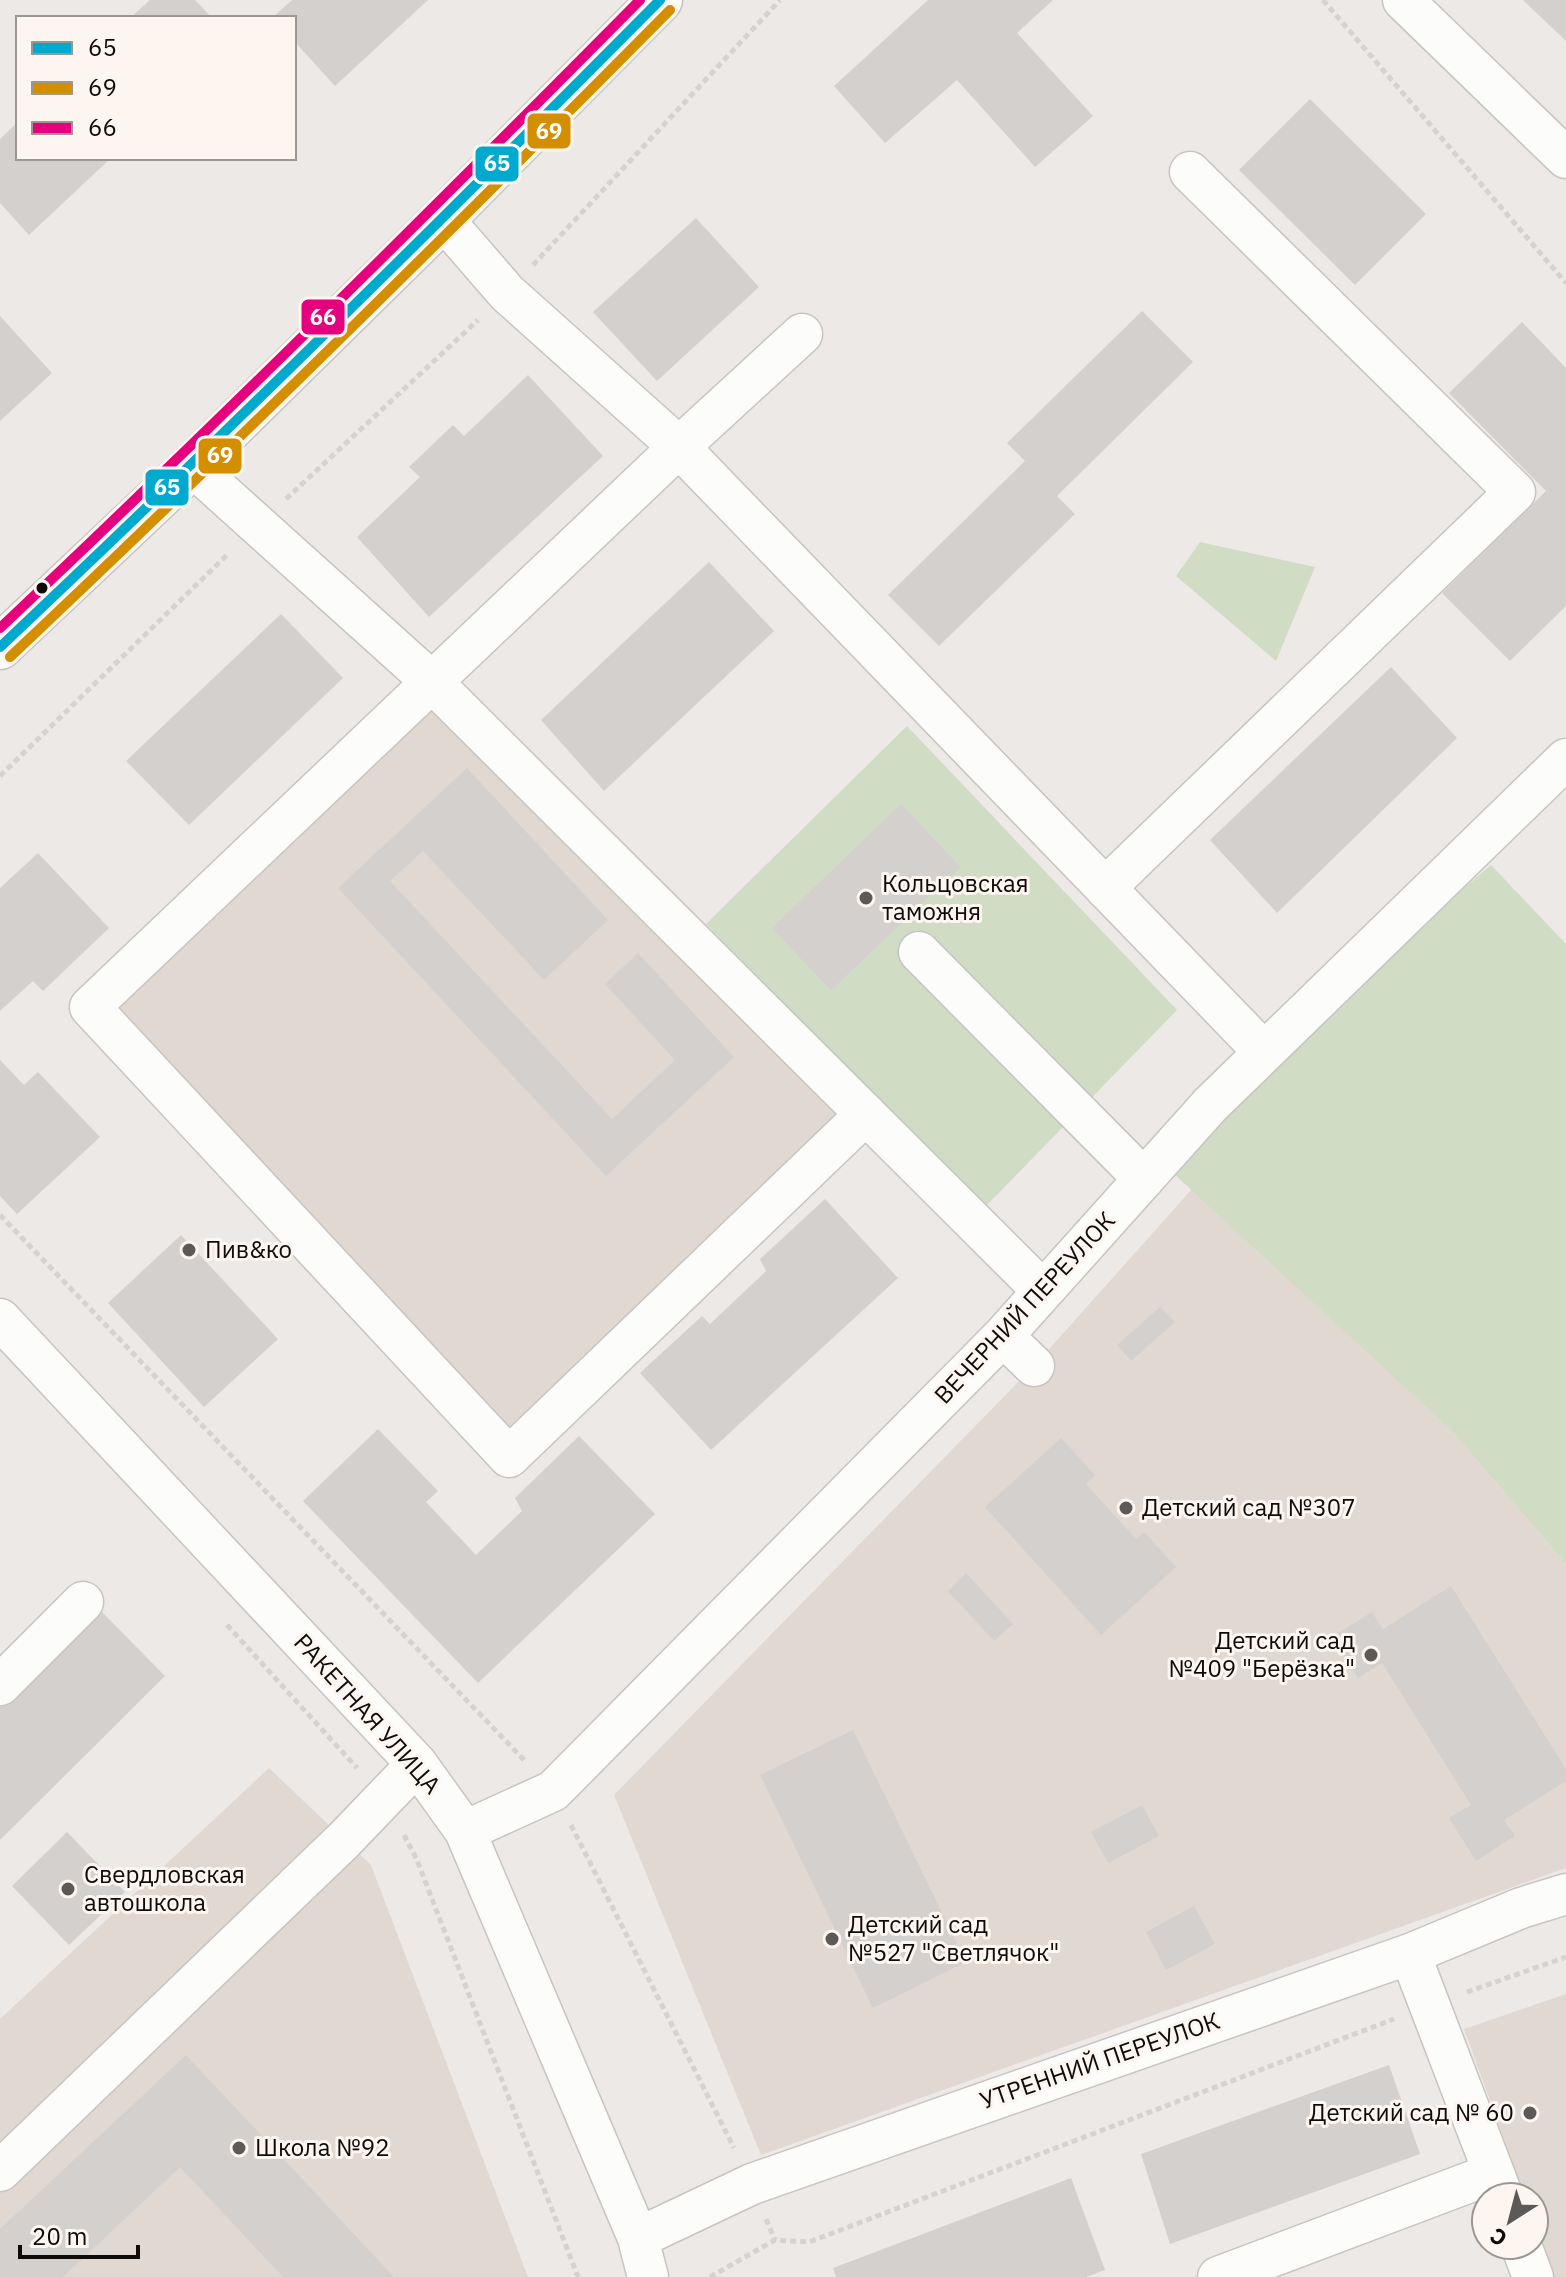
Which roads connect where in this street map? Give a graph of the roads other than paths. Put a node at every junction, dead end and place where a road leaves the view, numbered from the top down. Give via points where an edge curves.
1 (660, 0) edge
2 (1403, 0) edge
3 (1566, 158) edge
4 (1190, 172) dead end
5 (443, 219) junction
6 (802, 334) dead end
7 (679, 447) junction
8 (192, 466) junction
9 (0, 647) edge
10 (432, 682) junction
11 (1566, 759) edge
12 (1105, 888) junction
13 (919, 952) dead end
14 (1264, 1052) junction
15 (866, 1114) junction
16 (1144, 1179) junction
17 (1043, 1291) junction
18 (0, 1319) edge
19 (1003, 1336) junction
20 (1034, 1366) dead end
21 (83, 1602) dead end
22 (0, 1685) edge
23 (417, 1764) junction
24 (465, 1831) junction
25 (1566, 1872) edge
26 (1566, 1894) edge
27 (1521, 1908) junction
28 (1410, 1954) junction
29 (0, 2171) edge
30 (1497, 2181) edge
31 (1470, 2194) edge
32 (638, 2238) junction
33 (648, 2277) edge
34 (1218, 2277) edge

1 - 5 main road
2 - 3 street
4 - 12 street via 1515,492
5 - 7 street via 507,293
5 - 8 main road
6 - 7 street
7 - 10 street
7 - 12 street
8 - 9 main road
8 - 10 street
10 - 15 street
10 - 15 street via 90,1007 509,1457
11 - 14 street, ВЕЧЕРНИЙ ПЕРЕУЛОК
12 - 14 street
13 - 16 street
14 - 16 street, ВЕЧЕРНИЙ ПЕРЕУЛОК
15 - 17 street
16 - 17 street, ВЕЧЕРНИЙ ПЕРЕУЛОК
17 - 19 street, ВЕЧЕРНИЙ ПЕРЕУЛОК
18 - 23 street, РАКЕТНАЯ УЛИЦА
19 - 20 street
19 - 24 street, ВЕЧЕРНИЙ ПЕРЕУЛОК via 553,1791
21 - 22 street
23 - 24 street, РАКЕТНАЯ УЛИЦА
23 - 29 street
24 - 32 street, РАКЕТНАЯ УЛИЦА
25 - 27 street
26 - 27 street, УТРЕННИЙ ПЕРЕУЛОК
27 - 28 street, УТРЕННИЙ ПЕРЕУЛОК
28 - 30 street
28 - 32 street, УТРЕННИЙ ПЕРЕУЛОК via 1028,2073 752,2184
31 - 34 street
32 - 33 street, РАКЕТНАЯ УЛИЦА

